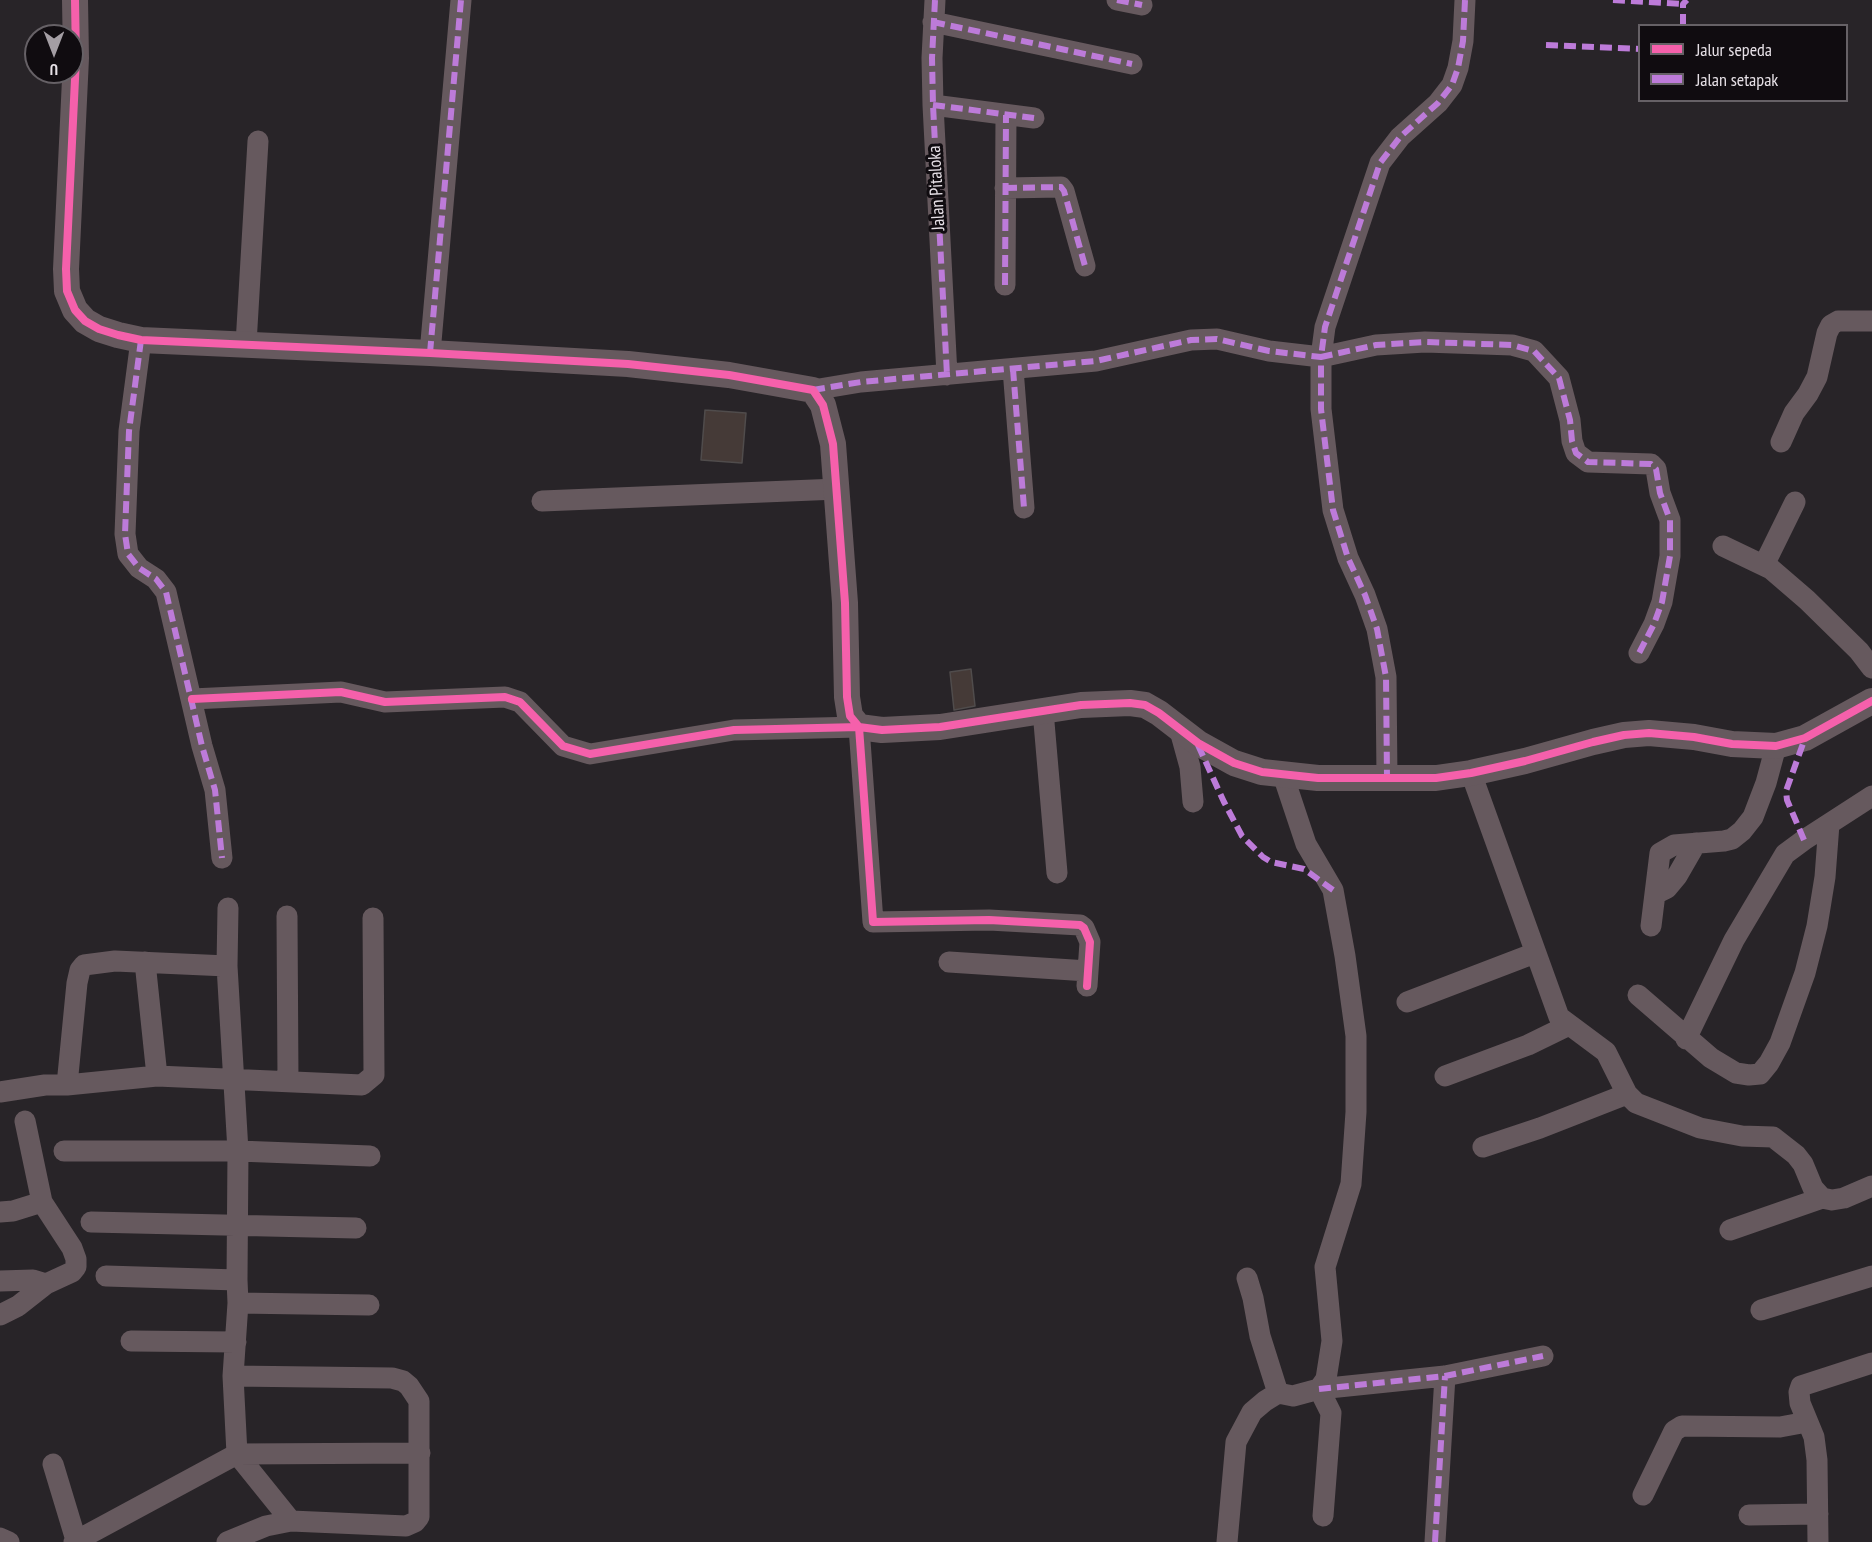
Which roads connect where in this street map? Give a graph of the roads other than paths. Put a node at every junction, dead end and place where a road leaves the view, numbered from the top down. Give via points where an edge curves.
1 (75, 0) edge
2 (461, 0) edge
3 (935, 0) edge
4 (1117, 0) edge
5 (1465, 0) edge
6 (1142, 5) dead end
7 (933, 22) junction
8 (1132, 64) dead end
9 (933, 105) junction
10 (1006, 115) junction
11 (1034, 118) dead end
12 (258, 141) dead end
13 (1005, 188) junction
14 (1085, 266) dead end
15 (1005, 285) dead end
16 (1872, 321) edge
17 (141, 340) junction
18 (246, 344) junction
19 (430, 352) junction
20 (1321, 357) junction
21 (1013, 369) junction
22 (947, 375) junction
23 (813, 390) junction
24 (1781, 442) dead end
25 (838, 489) junction
26 (542, 501) dead end
27 (1795, 502) dead end
28 (1024, 508) dead end
29 (1723, 546) dead end
30 (1764, 565) junction
31 (1640, 653) dead end
32 (1872, 668) edge
33 (192, 699) junction
34 (1872, 701) edge
35 (1043, 711) junction
36 (859, 727) junction
37 (1179, 727) junction
38 (1776, 746) junction
39 (1471, 773) junction
40 (1283, 774) junction
41 (1387, 778) junction
42 (1872, 796) edge
43 (1193, 801) dead end
44 (1829, 824) junction
45 (222, 858) dead end
46 (1056, 873) dead end
47 (228, 908) dead end
48 (287, 916) dead end
49 (373, 918) dead end
50 (1651, 926) dead end
51 (1535, 953) junction
52 (145, 962) junction
53 (949, 962) dead end
54 (227, 966) junction
55 (1638, 995) dead end
56 (1407, 1002) dead end
57 (1569, 1025) junction
58 (1686, 1039) junction
59 (158, 1076) junction
60 (1445, 1076) dead end
61 (233, 1079) junction
62 (288, 1081) junction
63 (67, 1085) junction
64 (0, 1092) edge
65 (1627, 1094) junction
66 (25, 1121) dead end
67 (1483, 1147) dead end
68 (64, 1151) dead end
69 (238, 1151) junction
70 (370, 1156) dead end
71 (1872, 1186) edge
72 (1822, 1198) junction
73 (42, 1202) junction
74 (0, 1212) edge
75 (91, 1222) dead end
76 (238, 1224) junction
77 (356, 1228) dead end
78 (1730, 1230) dead end
79 (106, 1276) dead end
80 (1872, 1276) edge
81 (1246, 1278) dead end
82 (237, 1280) junction
83 (0, 1281) edge
84 (46, 1284) junction
85 (238, 1303) junction
86 (369, 1305) dead end
87 (1761, 1310) dead end
88 (0, 1315) edge
89 (131, 1341) dead end
90 (236, 1342) junction
91 (1543, 1356) dead end
92 (1872, 1363) edge
93 (233, 1376) junction
94 (1445, 1376) junction
95 (1319, 1389) junction
96 (1278, 1393) junction
97 (1807, 1422) junction
98 (420, 1453) junction
99 (237, 1454) junction
100 (53, 1464) dead end
101 (1643, 1495) dead end
102 (1818, 1514) junction
103 (1749, 1515) dead end
104 (1323, 1516) dead end
105 (291, 1521) junction
106 (0, 1538) edge
107 (75, 1541) edge
108 (9, 1542) edge
109 (227, 1542) edge
110 (1227, 1542) edge
111 (1435, 1542) edge
112 (1818, 1542) edge

1 - 17 street via 67,291 85,321
2 - 19 street
3 - 7 street, Jalan Pitaloka
4 - 6 street
5 - 20 street via 1463,41 1452,85 1380,163 1326,327
7 - 8 street
7 - 9 street, Jalan Pitaloka
9 - 10 street
9 - 22 street, Jalan Pitaloka
10 - 11 street
10 - 13 street
12 - 18 street
13 - 14 street via 1061,187
13 - 15 street
16 - 24 street via 1838,321 1831,325 1817,377
17 - 18 street
17 - 33 street via 129,431 125,534 128,554 166,592
18 - 19 street
19 - 23 street via 628,364 729,375
20 - 21 street via 1217,339 1191,340 1096,361
20 - 31 street via 1376,345 1425,342 1512,345 1534,351 1559,378 1576,453 1588,462 1651,464 1656,469 1670,520 1670,556 1662,602
20 - 41 street via 1321,409 1333,510 1377,629 1386,677
21 - 22 street
21 - 28 street
22 - 23 street
23 - 25 street via 829,423
25 - 26 street
25 - 36 street via 847,697 850,716
27 - 30 street
29 - 30 street
30 - 32 street via 1807,600
33 - 36 street via 342,692 385,702 505,697 520,702 563,746 590,754 734,730
33 - 45 street via 215,790
34 - 38 street via 1805,738
35 - 36 street via 940,727
35 - 37 street via 1130,703 1145,705
35 - 46 street
36 - 53 street via 873,922 989,920 1080,925 1090,942 1088,979
37 - 40 street via 1234,763
37 - 43 street via 1190,767
38 - 39 street via 1649,733 1624,735
38 - 50 street via 1753,816 1742,831 1732,839 1674,845 1660,854
39 - 41 street
39 - 51 street
40 - 41 street
40 - 95 street via 1306,844 1333,890 1356,1036 1351,1184 1326,1267 1332,1341 1326,1379
42 - 44 street
44 - 58 street via 1785,854 1734,940
44 - 58 street via 1818,926 1799,992 1769,1063 1760,1074 1736,1073
47 - 54 street
48 - 62 street
49 - 62 street via 374,1075 362,1084
51 - 56 street
51 - 57 street via 1559,1017
52 - 54 street
52 - 59 street
52 - 63 street via 115,961 84,965 80,970
54 - 61 street
55 - 58 street
57 - 60 street
57 - 65 street via 1606,1052
59 - 61 street
59 - 63 street
61 - 62 street
61 - 69 street
63 - 64 street via 45,1084
65 - 67 street
65 - 72 street via 1636,1103 1700,1128 1773,1137 1796,1155
66 - 73 street
68 - 69 street
69 - 70 street
69 - 76 street
71 - 72 street via 1844,1198
72 - 78 street
73 - 74 street
73 - 84 street via 76,1259 72,1272
75 - 76 street
76 - 77 street
76 - 82 street
79 - 82 street
80 - 87 street
81 - 96 street
82 - 85 street
83 - 84 street via 33,1280
84 - 88 street
85 - 86 street
85 - 90 street
89 - 90 street
90 - 93 street
91 - 94 street
92 - 97 street via 1801,1386 1800,1403
93 - 98 street via 403,1381 419,1401
93 - 99 street
94 - 95 street
94 - 111 street
95 - 96 street via 1293,1396
95 - 104 street via 1331,1413
96 - 110 street via 1252,1412 1236,1442
97 - 101 street via 1780,1427 1682,1426 1674,1431
97 - 102 street via 1818,1460
98 - 99 street
98 - 105 street via 419,1517 415,1522 406,1526
99 - 105 street
99 - 107 street
100 - 107 street
102 - 103 street
102 - 112 street
105 - 109 street via 266,1526
106 - 108 street

